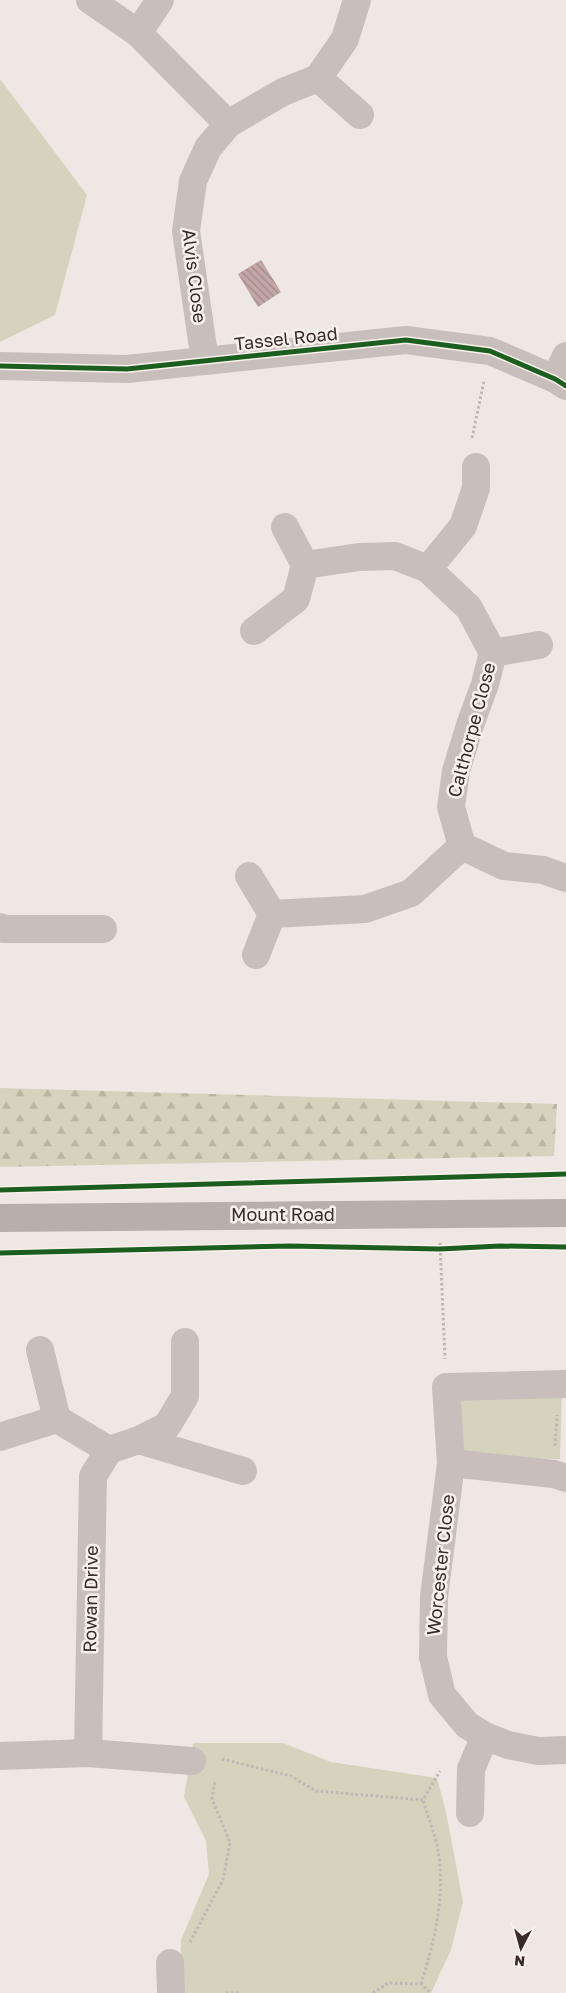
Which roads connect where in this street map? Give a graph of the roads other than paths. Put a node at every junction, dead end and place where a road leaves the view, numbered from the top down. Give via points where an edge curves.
1 (90, 0) edge
2 (160, 0) edge
3 (357, 0) edge
4 (138, 33) junction
5 (318, 78) junction
6 (360, 115) dead end
7 (228, 124) junction
8 (205, 360) junction
9 (0, 366) edge
10 (562, 373) edge
11 (476, 467) road end
12 (285, 527) dead end
13 (305, 565) junction
14 (428, 569) junction
15 (254, 631) dead end
16 (539, 645) dead end
17 (493, 653) junction
18 (462, 846) junction
19 (249, 876) dead end
20 (566, 878) edge
21 (272, 914) junction
22 (0, 927) edge
23 (103, 929) dead end
24 (256, 955) dead end
25 (566, 1213) edge
26 (0, 1218) edge
27 (185, 1342) dead end
28 (40, 1350) dead end
29 (562, 1384) edge
30 (57, 1419) junction
31 (0, 1437) edge
32 (139, 1440) junction
33 (109, 1450) junction
34 (452, 1463) junction
35 (243, 1471) dead end
36 (560, 1476) edge
37 (485, 1736) junction
38 (566, 1750) edge
39 (88, 1754) junction
40 (0, 1756) edge
41 (192, 1761) dead end
42 (470, 1813) dead end
43 (179, 1954) road end
44 (171, 1993) edge

1 - 4 street
2 - 4 street
3 - 5 street via 345,39
4 - 7 street
5 - 6 street
5 - 7 street, Alvis Close via 284,92
7 - 8 street, Alvis Close via 208,148 193,181 186,231
8 - 9 street, Tassel Road via 127,369
8 - 10 street, Tassel Road via 406,340 490,351
11 - 14 street via 476,488 463,526
12 - 13 street
13 - 14 street, Calthorpe Close via 395,556
13 - 15 street via 296,600
14 - 17 street, Calthorpe Close via 469,608
16 - 17 street, Calthorpe Close
17 - 18 street, Calthorpe Close via 456,771 450,807
18 - 20 street via 504,866 543,870
18 - 21 street via 411,893 365,909
19 - 21 street
21 - 24 street
22 - 23 street
25 - 26 street, Mount Road
27 - 32 street via 184,1396 167,1426
28 - 30 street
29 - 34 street, Worcester Close via 446,1387
30 - 31 street
30 - 33 street
32 - 33 street
32 - 35 street
33 - 39 street, Rowan Drive via 93,1476
34 - 36 street
34 - 37 street, Worcester Close via 434,1597 433,1657 442,1695 466,1725
37 - 38 street, Worcester Close via 508,1745
37 - 42 street via 471,1769
39 - 40 street
39 - 41 street
43 - 44 street

